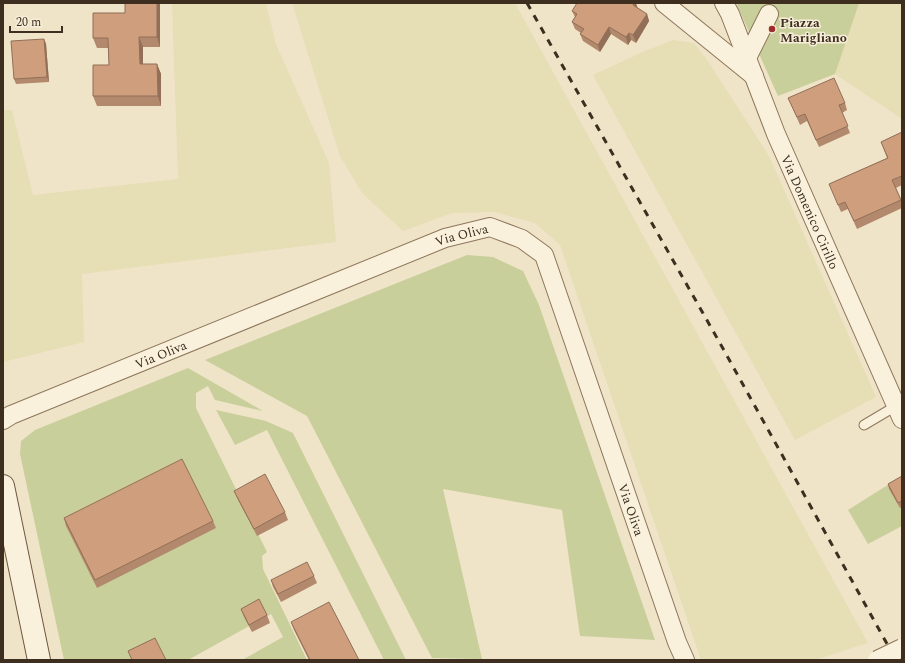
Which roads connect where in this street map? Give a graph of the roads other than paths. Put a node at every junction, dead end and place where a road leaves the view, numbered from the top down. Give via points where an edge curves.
1 (664, 3) edge
2 (724, 3) edge
3 (769, 14) dead end
4 (747, 58) junction
5 (754, 77) junction
6 (899, 413) edge
7 (3, 420) edge
8 (864, 425) dead end
9 (3, 486) edge
10 (902, 648) edge
11 (39, 660) edge
12 (685, 660) edge
13 (877, 660) edge

1 - 5 street
2 - 4 street, Via Domenico Cirillo
3 - 4 street
4 - 5 street, Via Domenico Cirillo
5 - 6 street, Via Domenico Cirillo via 776,134
6 - 8 lane
7 - 12 street, Via Oliva via 445,238 490,227 522,239 544,255 676,642
9 - 11 main road
10 - 13 street, bridge

